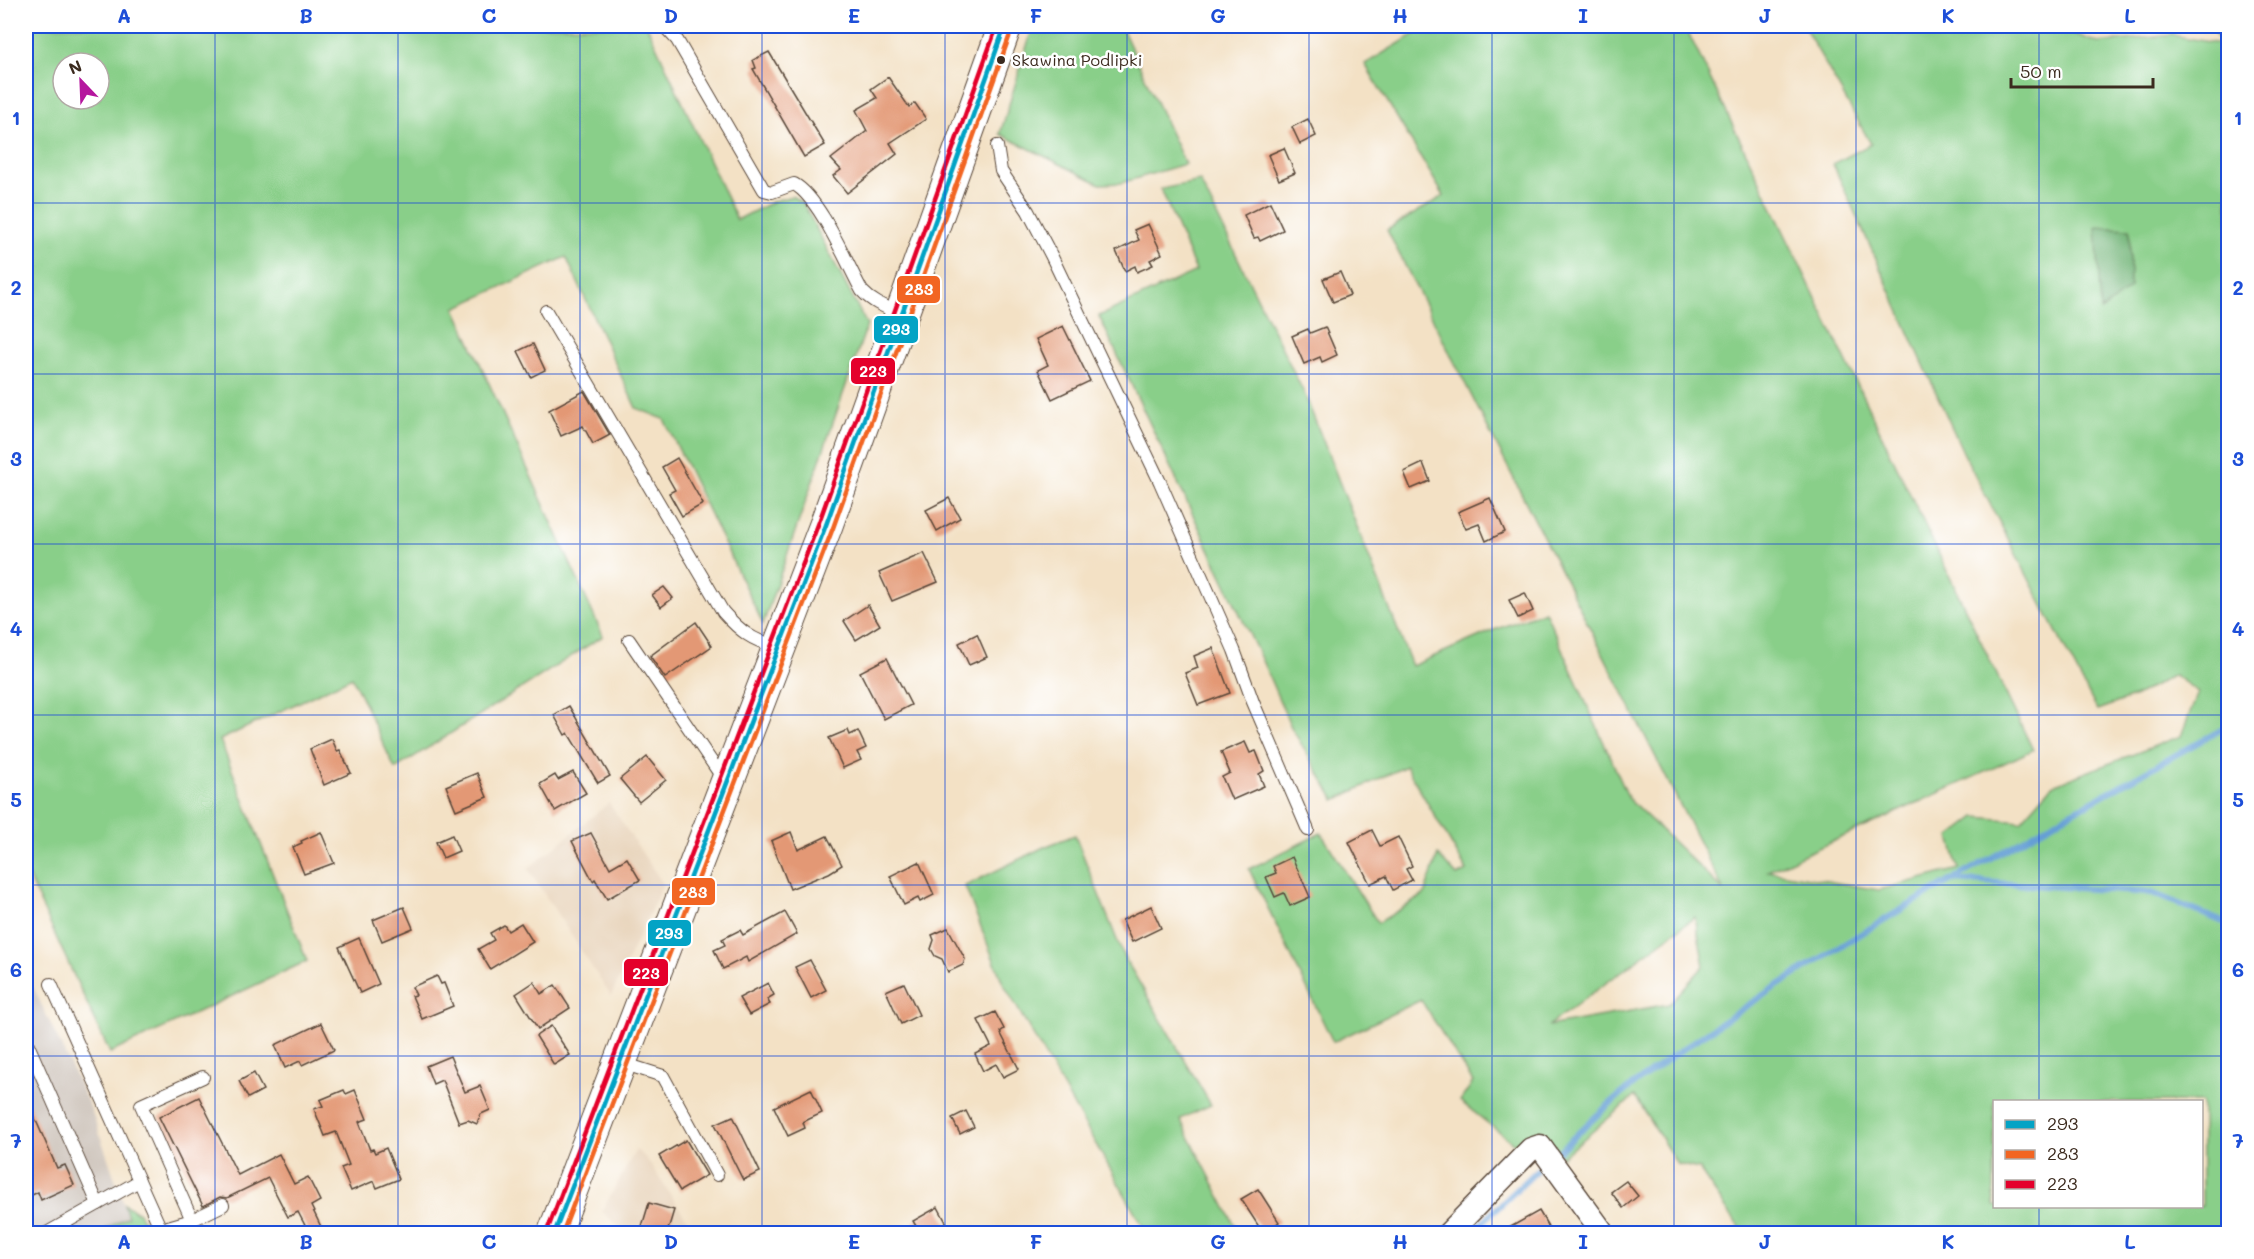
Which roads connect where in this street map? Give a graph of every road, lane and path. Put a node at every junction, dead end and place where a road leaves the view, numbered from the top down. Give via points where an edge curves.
1 (664, 26) edge
2 (1005, 26) edge
3 (997, 146) dead end
4 (546, 311) dead end
5 (903, 314) junction
6 (629, 639) dead end
7 (780, 646) junction
8 (727, 785) junction
9 (1308, 830) dead end
10 (51, 984) dead end
11 (26, 1040) edge
12 (620, 1062) junction
13 (203, 1077) dead end
14 (717, 1175) dead end
15 (139, 1181) junction
16 (98, 1204) junction
17 (223, 1204) dead end
18 (192, 1220) junction
19 (162, 1231) edge
20 (45, 1233) edge
21 (554, 1233) edge
22 (1449, 1233) edge
23 (1604, 1233) edge

1 - 5 lane via 677,40 764,190 772,192 794,184 804,190 862,291 880,306
2 - 5 main road
3 - 9 lane via 1001,171 1051,255 1160,482
4 - 7 lane via 723,612 750,637 765,645
5 - 7 main road
6 - 8 lane
7 - 8 main road
8 - 12 main road
10 - 15 lane
11 - 16 lane
12 - 14 lane via 663,1076
12 - 21 main road
13 - 18 lane via 141,1105
15 - 16 lane
15 - 19 lane
16 - 20 lane
17 - 18 lane
18 - 19 lane
22 - 23 street via 1531,1149 1540,1146

